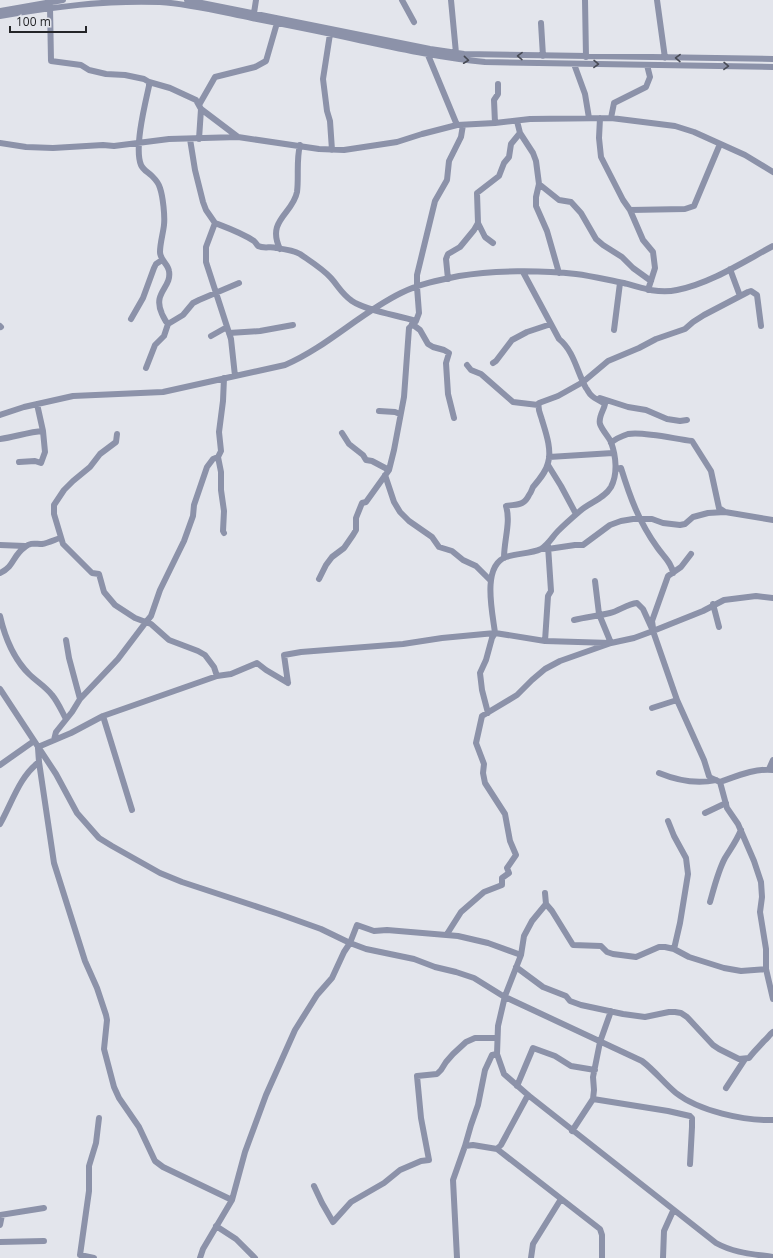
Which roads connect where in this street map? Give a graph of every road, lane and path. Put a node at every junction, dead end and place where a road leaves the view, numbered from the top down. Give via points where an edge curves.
1 (18, 0) edge
2 (63, 0) edge
3 (187, 0) edge
4 (256, 0) edge
5 (402, 0) edge
6 (451, 0) edge
7 (585, 0) edge
8 (657, 0) edge
9 (18, 7) junction
10 (50, 7) junction
11 (0, 11) edge
12 (254, 13) junction
13 (0, 16) edge
14 (414, 22) dead end
15 (277, 23) junction
16 (541, 23) dead end
17 (330, 34) junction
18 (456, 53) junction
19 (428, 55) junction
20 (543, 56) junction
21 (586, 57) junction
22 (665, 58) junction
23 (773, 60) edge
24 (574, 64) junction
25 (647, 65) junction
26 (773, 67) edge
27 (149, 82) junction
28 (498, 84) dead end
29 (200, 107) junction
30 (589, 118) junction
31 (600, 118) junction
32 (611, 118) junction
33 (517, 121) junction
34 (495, 123) junction
35 (460, 125) junction
36 (520, 133) junction
37 (238, 136) junction
38 (190, 139) junction
39 (199, 139) junction
40 (139, 142) junction
41 (0, 143) edge
42 (720, 144) junction
43 (300, 145) junction
44 (332, 150) junction
45 (773, 172) edge
46 (539, 184) junction
47 (630, 210) junction
48 (215, 223) junction
49 (478, 224) junction
50 (493, 243) dead end
51 (773, 246) edge
52 (280, 249) junction
53 (162, 260) junction
54 (730, 269) junction
55 (523, 272) junction
56 (560, 273) junction
57 (448, 279) junction
58 (651, 281) junction
59 (620, 282) junction
60 (239, 283) dead end
61 (417, 287) junction
62 (648, 290) junction
63 (215, 293) junction
64 (740, 296) junction
65 (373, 309) junction
66 (132, 319) dead end
67 (414, 322) junction
68 (168, 324) junction
69 (551, 324) junction
70 (292, 325) dead end
71 (760, 326) dead end
72 (228, 330) junction
73 (614, 330) dead end
74 (211, 336) dead end
75 (493, 363) dead end
76 (467, 366) dead end
77 (146, 368) dead end
78 (235, 376) junction
79 (224, 378) junction
80 (583, 382) junction
81 (596, 398) junction
82 (37, 404) junction
83 (538, 405) junction
84 (379, 411) dead end
85 (400, 414) junction
86 (0, 415) edge
87 (454, 418) dead end
88 (687, 420) dead end
89 (43, 431) junction
90 (342, 433) dead end
91 (117, 434) dead end
92 (0, 439) edge
93 (611, 443) junction
94 (613, 453) junction
95 (218, 457) junction
96 (549, 457) junction
97 (19, 462) dead end
98 (548, 465) junction
99 (616, 469) junction
100 (387, 473) junction
101 (725, 512) junction
102 (576, 514) junction
103 (639, 519) junction
104 (773, 520) edge
105 (224, 533) dead end
106 (60, 538) junction
107 (0, 545) edge
108 (25, 546) junction
109 (548, 546) junction
110 (691, 554) dead end
111 (504, 558) junction
112 (0, 573) edge
113 (673, 573) junction
114 (319, 580) dead end
115 (490, 580) junction
116 (595, 581) dead end
117 (773, 598) edge
118 (713, 604) junction
119 (599, 614) junction
120 (0, 616) edge
121 (574, 620) dead end
122 (146, 622) junction
123 (719, 627) dead end
124 (653, 631) junction
125 (495, 634) junction
126 (66, 640) dead end
127 (545, 641) junction
128 (578, 642) junction
129 (611, 643) junction
130 (582, 654) junction
131 (217, 676) junction
132 (0, 689) edge
133 (80, 699) junction
134 (677, 700) junction
135 (652, 708) dead end
136 (488, 713) junction
137 (104, 716) junction
138 (66, 719) junction
139 (54, 740) junction
140 (34, 741) junction
141 (38, 747) junction
142 (773, 760) edge
143 (39, 762) junction
144 (0, 765) edge
145 (771, 770) edge
146 (659, 772) dead end
147 (718, 781) junction
148 (726, 803) junction
149 (132, 810) dead end
150 (705, 813) dead end
151 (668, 821) dead end
152 (0, 823) edge
153 (741, 830) junction
154 (545, 893) dead end
155 (710, 902) dead end
156 (546, 904) junction
157 (447, 934) junction
158 (350, 944) junction
159 (674, 949) junction
160 (521, 955) junction
161 (516, 967) junction
162 (766, 969) junction
163 (506, 996) junction
164 (773, 999) edge
165 (611, 1011) junction
166 (773, 1032) edge
167 (497, 1038) junction
168 (600, 1042) junction
169 (497, 1054) junction
170 (745, 1059) junction
171 (595, 1070) junction
172 (517, 1086) junction
173 (726, 1088) dead end
174 (528, 1095) junction
175 (593, 1099) junction
176 (99, 1118) dead end
177 (773, 1120) edge
178 (572, 1130) junction
179 (465, 1146) junction
180 (498, 1149) junction
181 (690, 1164) dead end
182 (314, 1186) dead end
183 (561, 1199) junction
184 (232, 1200) junction
185 (44, 1208) dead end
186 (673, 1210) junction
187 (1, 1215) edge
188 (0, 1225) edge
189 (216, 1226) junction
190 (44, 1241) dead end
191 (0, 1242) edge
192 (737, 1252) junction
193 (773, 1257) edge
194 (94, 1258) edge
195 (200, 1258) edge
196 (255, 1258) edge
197 (457, 1258) edge
198 (531, 1258) edge
199 (602, 1258) edge
200 (663, 1258) edge
201 (741, 1258) edge

1 - 9 street
2 - 9 street
3 - 12 street
4 - 12 street
5 - 14 street
6 - 18 street
7 - 21 street
8 - 22 street
9 - 11 street
10 - 13 street
10 - 15 street via 94,2 160,2
10 - 27 street via 51,61 81,65 89,70
12 - 18 street via 430,50
15 - 17 street
15 - 29 street via 266,61 255,67 215,78
16 - 20 street
17 - 19 street
17 - 44 street via 323,79
20 -> 18 street
19 -> 24 street via 485,62
19 - 35 street
20 - 21 street
21 - 22 street
23 -> 22 street
24 -> 25 street
24 - 30 street via 586,94
25 -> 26 street
25 - 32 street via 650,77 646,87 614,103
27 - 29 street via 190,97 196,100
27 - 40 street
28 - 34 street via 498,94 494,100
29 - 37 street
29 - 39 street
30 - 31 street
30 - 33 street
31 - 32 street
31 - 47 street via 601,157
32 - 42 street via 675,126
33 - 34 street
33 - 36 street
34 - 35 street
35 - 44 street via 391,143
35 - 61 street via 461,137 449,161 446,180 435,201 419,262
36 - 46 street via 536,161
36 - 49 street via 511,144 499,176 477,193
37 - 39 street
37 - 43 street
38 - 39 street
38 - 40 street
38 - 48 street via 194,170 203,202
40 - 41 street via 114,146 53,148
40 - 53 street via 142,168 152,176 160,188 165,217 160,254
42 - 45 street via 746,155
42 - 47 street via 694,206 685,209
43 - 44 street
43 - 52 street via 297,192 295,199 280,219 277,231 276,240
46 - 56 street via 536,206
46 - 58 street via 559,200 571,202 603,246 622,257
47 - 58 street via 643,240 653,252 655,268
48 - 52 street via 246,237 258,246
48 - 63 street via 205,257
49 - 50 street via 485,237
49 - 57 street via 460,247 448,254
51 - 54 street
52 - 65 street via 285,248 298,253 326,272 354,302
53 - 66 street via 156,264
53 - 68 street via 170,273 158,304
54 - 62 street via 703,282 677,290
54 - 64 street
55 - 56 street
55 - 57 street
55 - 69 street
56 - 59 street
57 - 61 street
58 - 62 street
59 - 62 street
59 - 73 street
60 - 63 street
61 - 65 street
61 - 67 street via 419,313
63 - 68 street via 193,303 183,315
63 - 72 street
64 - 71 street via 751,291 757,295
64 - 80 street via 704,315 685,329 608,361
65 - 67 street
65 - 78 street via 299,359 286,365
67 - 85 street via 409,328
67 - 87 street via 428,344 448,353 448,394
68 - 77 street via 164,336 155,345
69 - 75 street via 516,337
69 - 80 street via 559,339 570,350
70 - 72 street via 260,331
72 - 74 street
72 - 78 street
76 - 83 street via 481,374 513,402
78 - 79 street
79 - 82 street via 163,392 73,396
79 - 95 street via 219,432 221,451
80 - 81 street
80 - 83 street
81 - 88 street via 644,409 667,419
81 - 93 street via 605,404 600,424
82 - 86 street
82 - 89 street
83 - 96 street via 545,428
84 - 85 street
85 - 100 street
89 - 92 street
89 - 97 street via 45,452 41,463
90 - 100 street via 349,444 366,460 372,461
91 - 106 street via 116,442 100,454 90,467 64,490 54,505
93 - 94 street
93 - 101 street via 628,434 692,441 711,471 719,508
94 - 96 street
94 - 99 street
95 - 105 street
95 - 122 street via 207,467 184,541
96 - 98 street
98 - 102 street
98 - 111 street via 524,503 506,506 508,522
99 - 102 street via 606,493
99 - 103 street via 622,468
100 - 114 street via 366,502 362,503 356,518 356,530 344,548 326,565
100 - 115 street via 394,502 409,522 432,537 439,547 452,551 476,566
101 - 103 street via 692,517 680,525
101 - 104 street
102 - 109 street via 557,532
103 - 109 street via 610,525 583,545
103 - 113 street via 672,566
106 - 108 street
106 - 122 street via 85,567 92,573 99,574 104,592 115,606
107 - 108 street
108 - 112 street via 16,555 13,564
109 - 111 street
109 - 127 street via 550,591
110 - 113 street
111 - 115 street via 496,566
113 - 124 street via 668,576 652,621
115 - 125 street
116 - 119 street
117 - 118 street via 735,598
118 - 123 street
118 - 124 street
119 - 121 street
119 - 124 street via 611,613 637,603 643,609
119 - 129 street
120 - 138 street via 8,645 20,664 52,695
122 - 131 street via 169,640 205,655
122 - 133 street via 118,659
124 - 129 street
124 - 134 street
125 - 127 street
125 - 131 street via 284,655 288,683 257,663 231,674
125 - 136 street via 480,674
126 - 133 street
127 - 128 street
128 - 129 street
128 - 130 street
129 - 130 street
130 - 136 street via 546,669 517,696
131 - 137 street
132 - 140 street
133 - 138 street
134 - 135 street
134 - 147 street via 709,776
136 - 157 street via 482,716 477,735 477,748 484,764 482,773 485,783 505,814 516,855 507,868 509,873 502,878 502,885 484,892 461,912
137 - 139 street
137 - 149 street
138 - 139 street via 56,732
139 - 141 street
140 - 141 street
140 - 144 street
141 - 143 street
141 - 158 street via 77,813 99,838 160,873 279,914
142 - 145 street
143 - 152 street via 17,788
143 - 184 street via 54,863 85,961 106,1014 104,1049 114,1087 139,1127 155,1161 190,1181
145 - 147 street via 764,769
146 - 147 street via 676,779
147 - 148 street
148 - 150 street
148 - 153 street
151 - 159 street via 686,858 688,874
153 - 155 street via 725,858
153 - 162 street via 761,882 760,912 766,949
154 - 156 street
156 - 159 street via 573,945 601,946 613,954 636,957 659,947
156 - 160 street via 524,936
157 - 158 street via 374,931 357,925
157 - 160 street via 488,943
158 - 163 street via 414,959 474,978
158 - 184 street via 332,978 316,995 306,1011 284,1053 266,1095
159 - 162 street via 689,957 724,968 741,971
160 - 161 street
161 - 163 street
161 - 165 street via 543,987 566,996 570,1001
162 - 164 street
163 - 167 street
163 - 168 street
165 - 168 street
165 - 170 street via 645,1017 669,1012 681,1013 713,1045 739,1059
166 - 170 street via 749,1058
167 - 169 street
167 - 182 street via 475,1038 466,1042 437,1074 417,1076 421,1118 430,1160 410,1165 394,1174 384,1183 351,1202 333,1222
168 - 171 street
168 - 177 street via 642,1061 678,1095 691,1102 737,1118
169 - 172 street via 504,1074
169 - 179 street via 492,1056 485,1070 478,1105
170 - 173 street
171 - 172 street via 571,1066 555,1056 533,1048
171 - 175 street
172 - 174 street
174 - 178 street
174 - 180 street
175 - 178 street
175 - 181 street via 690,1116
176 - 194 street via 96,1143 89,1166 89,1190 80,1254
178 - 186 street
179 - 180 street
179 - 197 street via 453,1180
180 - 183 street
183 - 198 street via 533,1244
183 - 199 street via 600,1229
184 - 189 street
185 - 187 street
186 - 192 street via 716,1243 727,1250
186 - 200 street via 664,1231
187 - 188 street
189 - 195 street
189 - 196 street
190 - 191 street
192 - 193 street
192 - 201 street

